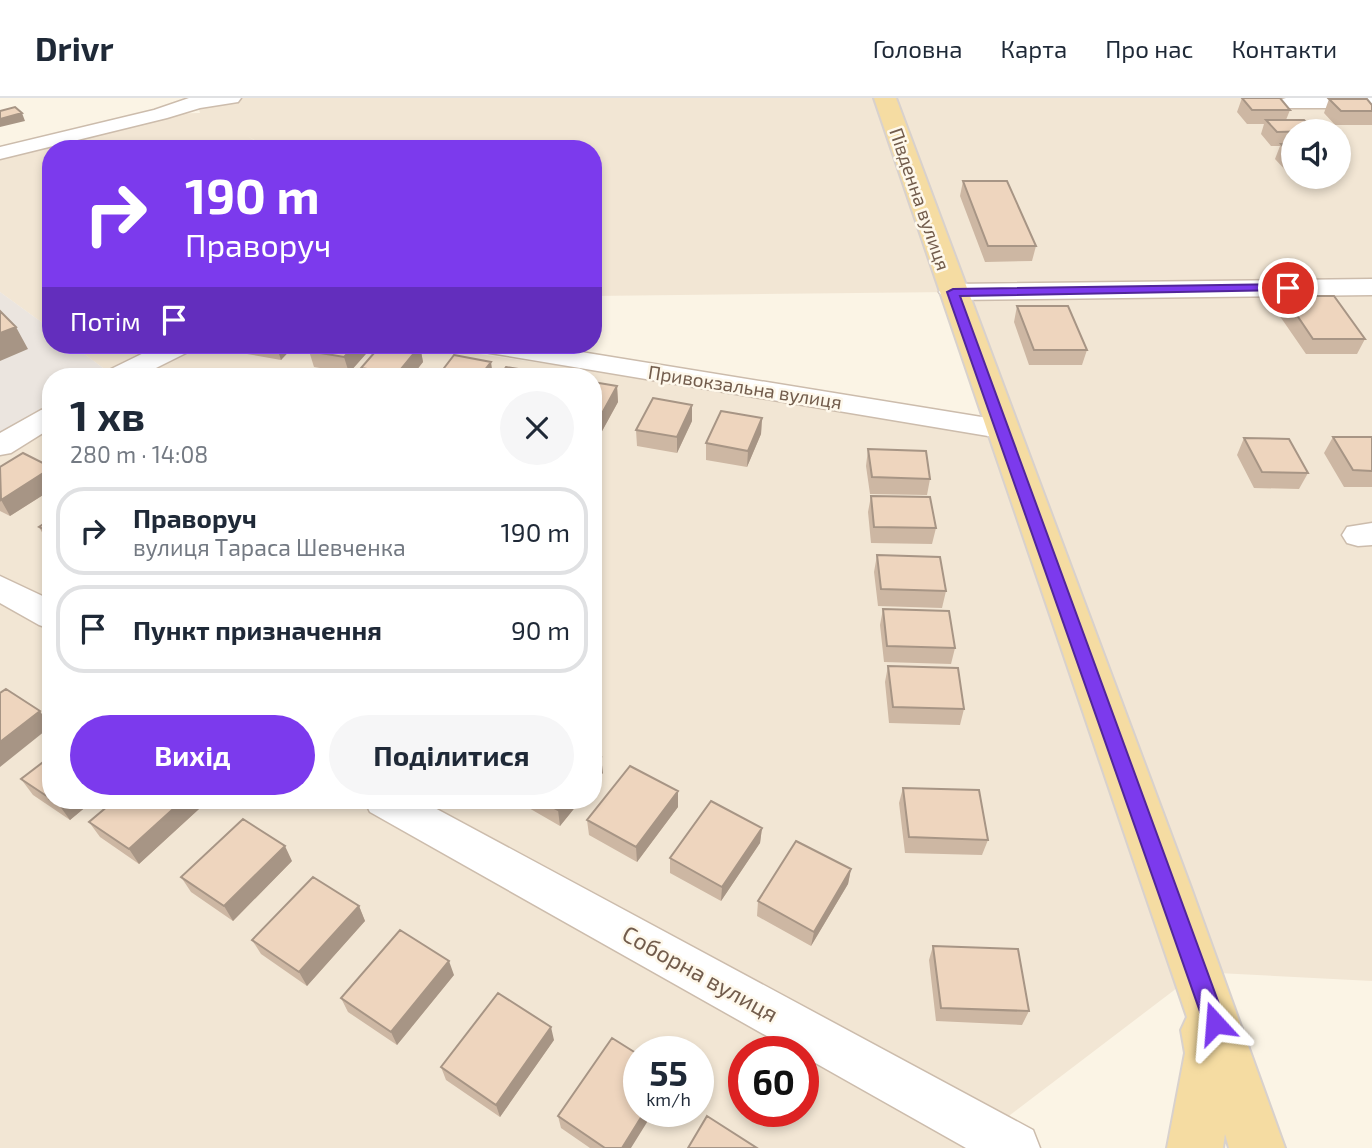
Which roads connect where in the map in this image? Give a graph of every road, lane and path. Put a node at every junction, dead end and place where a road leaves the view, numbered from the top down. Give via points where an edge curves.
1 (231, 98) edge
2 (885, 98) edge
3 (1283, 101) edge
4 (1372, 102) edge
5 (1299, 119) edge
6 (53, 140) edge
7 (42, 143) edge
8 (0, 153) edge
9 (1372, 287) edge
10 (953, 292) junction
11 (162, 354) edge
12 (545, 354) edge
13 (135, 368) edge
14 (42, 421) edge
15 (1000, 429) junction
16 (0, 446) edge
17 (0, 588) edge
18 (42, 611) edge
19 (400, 809) edge
20 (1198, 972) junction
21 (1015, 1148) edge
22 (1195, 1148) edge
23 (1257, 1148) edge

1 - 6 street via 197,102
2 - 10 main road, Південна вулиця
3 - 4 street
3 - 5 street
7 - 8 street
9 - 10 street
10 - 15 main road, Південна вулиця
11 - 13 street
12 - 15 street, Привокзальна вулиця
14 - 16 street
15 - 20 main road, Південна вулиця
17 - 18 street
19 - 21 street, Соборна вулиця
20 - 22 main road, Південна вулиця via 1211,1053
20 - 23 main road, Південна вулиця

